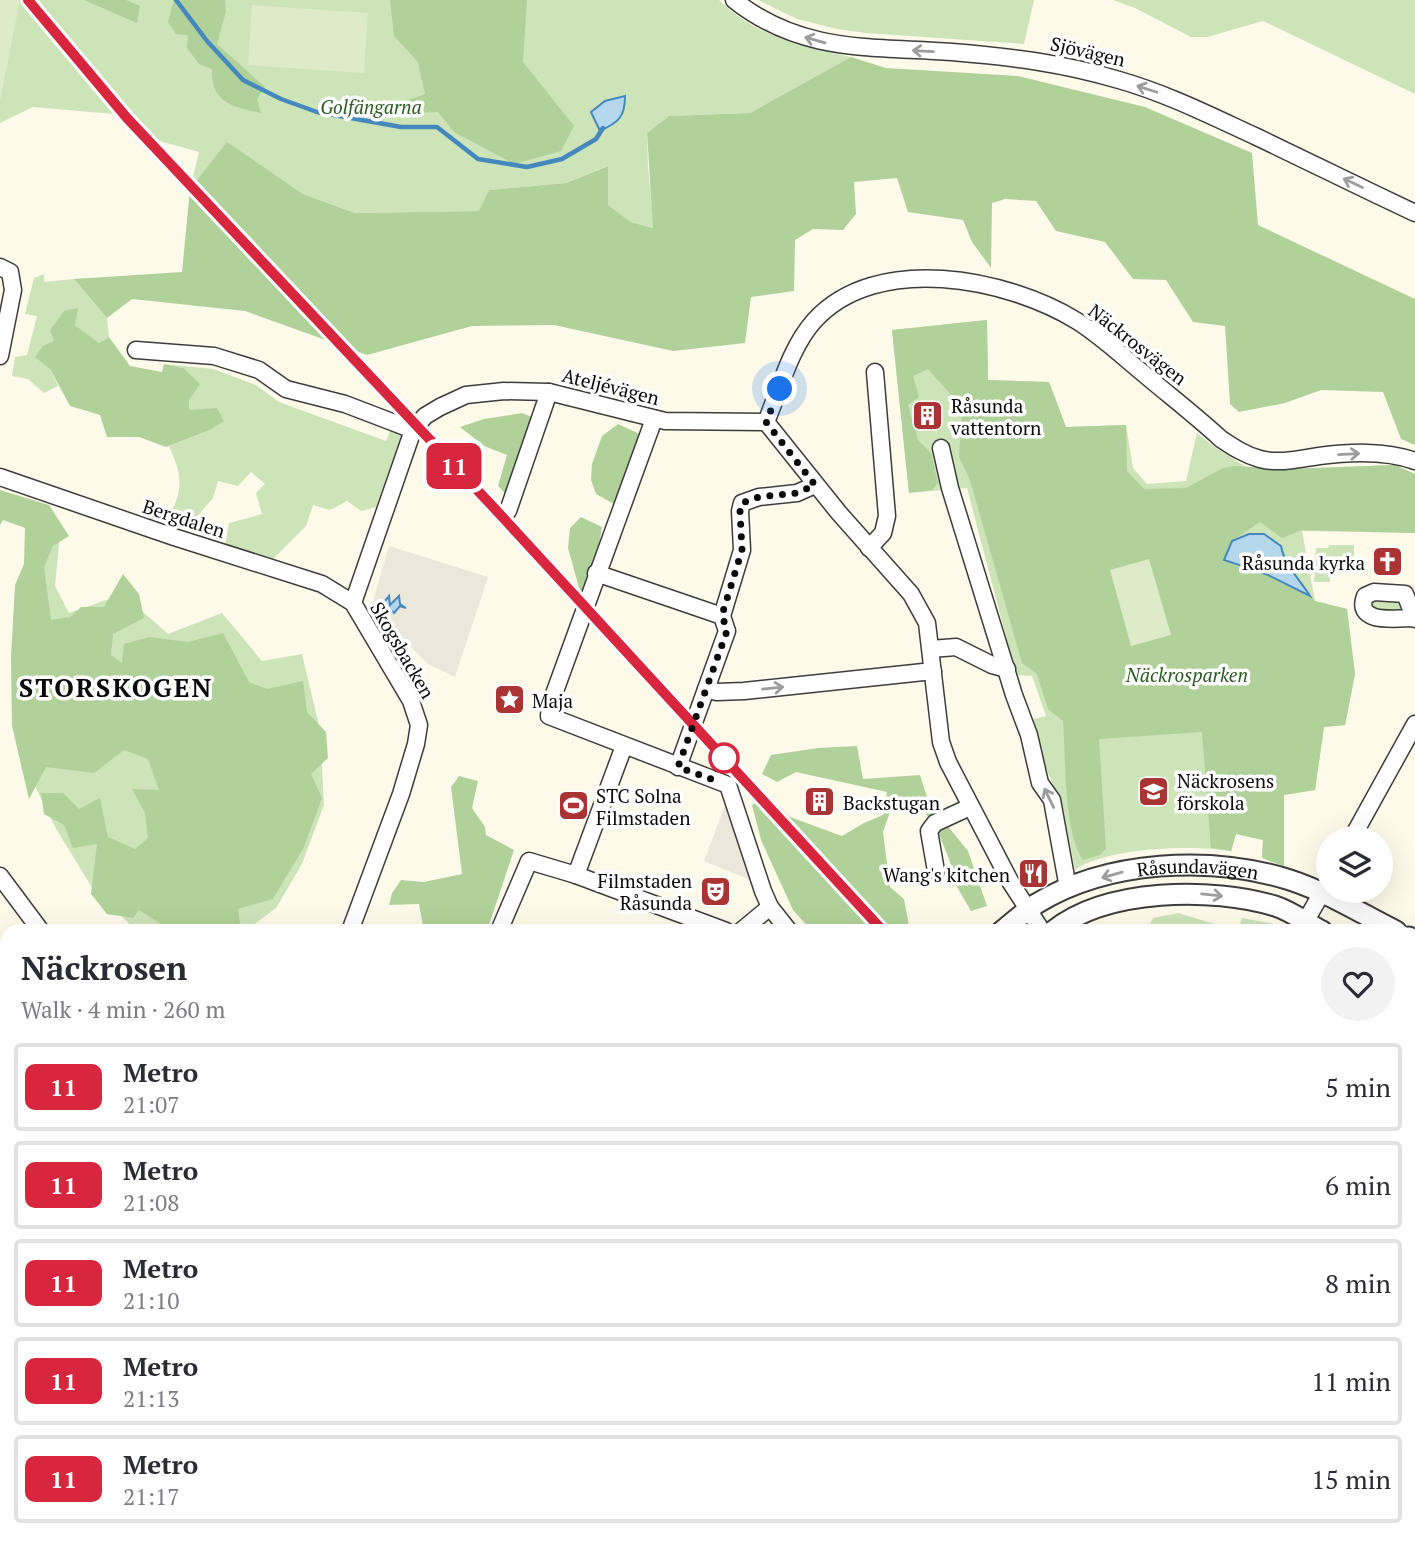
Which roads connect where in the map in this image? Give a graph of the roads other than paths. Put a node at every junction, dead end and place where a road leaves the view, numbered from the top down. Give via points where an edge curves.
1 (734, 0) edge
2 (1415, 213) edge
3 (0, 267) edge
4 (136, 350) dead end
5 (0, 356) edge
6 (875, 372) dead end
7 (549, 392) junction
8 (654, 419) junction
9 (766, 422) junction
10 (413, 430) junction
11 (941, 448) dead end
12 (1415, 461) edge
13 (0, 477) edge
14 (815, 485) junction
15 (508, 512) dead end
16 (869, 548) junction
17 (596, 573) junction
18 (353, 603) junction
19 (722, 615) junction
20 (931, 649) junction
21 (1007, 669) junction
22 (933, 671) junction
23 (706, 689) junction
24 (1415, 724) edge
25 (624, 746) junction
26 (678, 767) junction
27 (970, 807) junction
28 (1359, 826) edge
29 (936, 871) dead end
30 (576, 875) junction
31 (0, 876) edge
32 (1316, 886) edge
33 (1068, 888) junction
34 (1319, 903) edge
35 (1350, 903) edge
36 (771, 907) junction
37 (1027, 910) junction
38 (36, 924) edge
39 (353, 924) edge
40 (502, 924) edge
41 (707, 924) edge
42 (750, 924) edge
43 (784, 924) edge
44 (1010, 924) edge
45 (1037, 924) edge
46 (1062, 924) edge
47 (1303, 924) edge
48 (1311, 924) edge
49 (1384, 924) edge

2 -> 1 street, Sjövägen via 1170,96 1121,80 1060,64 1006,57 835,45 796,34
3 - 5 street via 10,272 13,290
4 - 10 street via 214,356 259,370 286,389 345,404
6 - 16 street via 887,516 883,533
7 - 8 street, Ateljévägen
7 - 10 street, Ateljévägen via 466,395 425,416
7 - 15 street
8 - 9 street, Ateljévägen
8 - 17 street
9 -> 12 street, Näckrosvägen via 800,341 815,320 859,289 894,279 934,279 974,283 1041,302 1077,321 1231,445 1262,460 1360,453 1399,455
9 - 14 street
10 - 18 street, Skogsbacken
11 - 21 street
13 - 18 street, Bergdalen via 322,584
14 - 16 street
14 - 19 street via 742,503 742,550
16 - 20 street via 919,607 927,622
17 - 19 street
17 - 25 street via 549,716
18 - 39 street, Skogsbacken via 411,701 419,724 401,794
19 - 23 street via 727,631
20 - 21 street via 956,647
20 - 22 street
33 -> 21 street via 1052,800 1041,783
23 -> 22 street via 744,691
22 - 27 street via 941,742
23 - 26 street
24 - 28 street
25 - 26 street
25 - 30 street
26 - 36 street via 728,785
27 - 29 street via 935,823 929,831
27 - 37 street
30 - 40 street via 528,861
30 - 41 street
31 - 38 street
32 -> 33 street, Råsundavägen via 1269,874 1178,865 1120,872
33 - 37 street, Råsundavägen
34 - 48 street
35 - 49 street, Råsundavägen
36 - 42 street
36 - 43 street
37 - 44 street, Råsundavägen
37 - 45 street
46 -> 47 street, Råsundavägen via 1134,899 1177,894 1275,906

